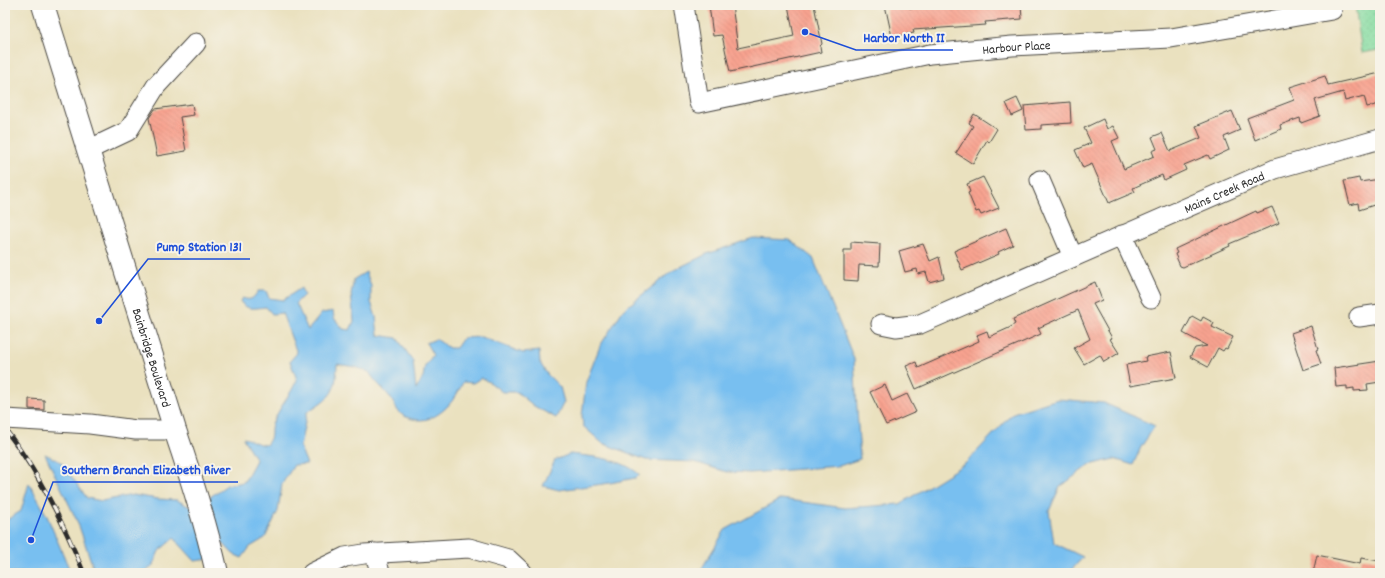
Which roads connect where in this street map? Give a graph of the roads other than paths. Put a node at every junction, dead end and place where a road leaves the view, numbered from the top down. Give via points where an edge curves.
1 (44, 5) edge
2 (684, 5) edge
3 (1332, 5) edge
4 (196, 43) dead end
5 (1380, 139) edge
6 (88, 150) junction
7 (1040, 180) dead end
8 (1122, 235) junction
9 (1073, 257) junction
10 (1151, 298) dead end
11 (1380, 314) edge
12 (1359, 317) dead end
13 (881, 324) dead end
14 (5, 419) edge
15 (175, 430) junction
16 (375, 553) junction
17 (217, 573) edge
18 (312, 573) edge
19 (380, 573) edge
20 (523, 573) edge

1 - 6 main road, Bainbridge Boulevard
2 - 3 street, Harbour Place via 699,103 930,54 1004,47 1171,38 1332,10
4 - 6 street via 156,86 128,131
5 - 8 street, Mains Creek Road via 1276,169
6 - 15 main road, Bainbridge Boulevard
7 - 9 street
8 - 9 street, Mains Creek Road
8 - 10 street
9 - 13 street, Mains Creek Road via 920,324 896,327
11 - 12 street
14 - 15 street via 90,424 136,430
15 - 17 main road, Bainbridge Boulevard via 208,532
16 - 18 street via 345,557
16 - 19 street
16 - 20 street via 469,548 508,558

